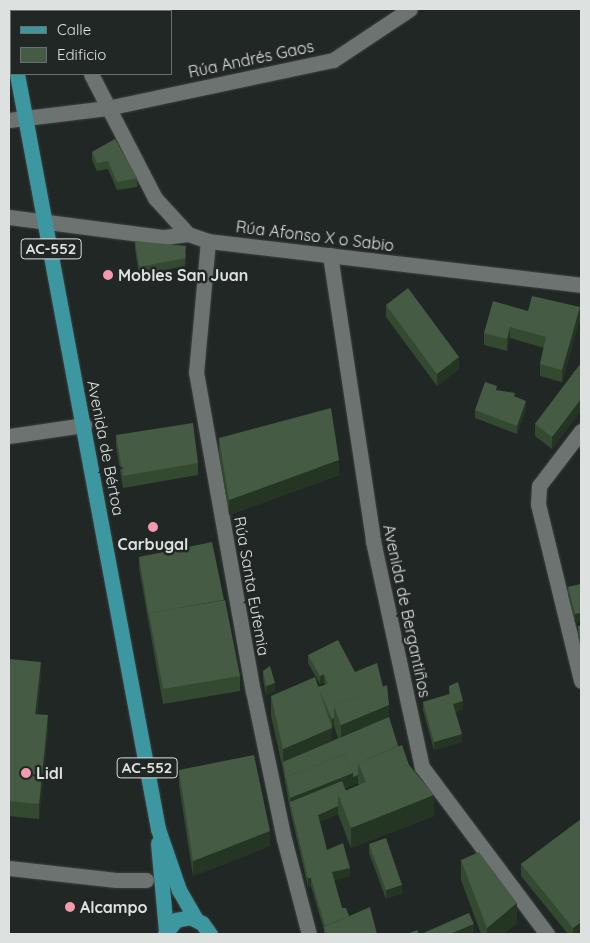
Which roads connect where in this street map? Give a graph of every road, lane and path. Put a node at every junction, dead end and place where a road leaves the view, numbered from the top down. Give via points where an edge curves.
1 (410, 9) edge
2 (17, 75) edge
3 (91, 75) edge
4 (107, 108) junction
5 (25, 116) junction
6 (9, 120) edge
7 (9, 217) edge
8 (46, 222) junction
9 (188, 234) junction
10 (208, 241) junction
11 (330, 255) junction
12 (581, 285) edge
13 (84, 425) junction
14 (581, 431) edge
15 (9, 436) edge
16 (581, 681) edge
17 (158, 829) junction
18 (158, 852) junction
19 (9, 868) edge
20 (146, 880) junction
21 (162, 904) junction
22 (207, 929) edge
23 (165, 932) edge
24 (309, 934) edge
25 (548, 934) edge

1 - 4 street, Rúa Andrés Gaos via 333,60
2 - 5 main road, Avenida de Bértoa / AC-552
3 - 4 street
4 - 5 street, Rúa Andrés Gaos
4 - 9 street via 154,198
5 - 6 street, Rúa Andrés Gaos
5 - 8 main road, Avenida de Bértoa / AC-552
7 - 8 street, Rúa Afonso X o Sabio
8 - 9 street, Rúa Afonso X o Sabio via 164,237
8 - 13 main road, Avenida de Bértoa / AC-552
9 - 10 street, Rúa Afonso X o Sabio
10 - 11 street, Rúa Afonso X o Sabio
10 - 24 street, Rúa Santa Eufemia via 196,372 253,691 284,838
11 - 12 street, Rúa Afonso X o Sabio
11 - 25 street, Avenida de Bergantiños via 373,541 422,767
13 - 15 street
13 - 17 main road, Avenida de Bértoa / AC-552
14 - 16 street via 539,486 538,504
17 - 18 main road, Avenida de Bértoa / AC-552
17 - 22 main road, Avenida de Bértoa / AC-552 via 179,890
18 - 20 street
18 - 21 main road, Avenida de Bértoa / AC-552
19 - 20 street
20 - 21 street
21 - 23 main road, Avenida de Bértoa / AC-552
22 - 23 main road, AC-552 via 176,920

